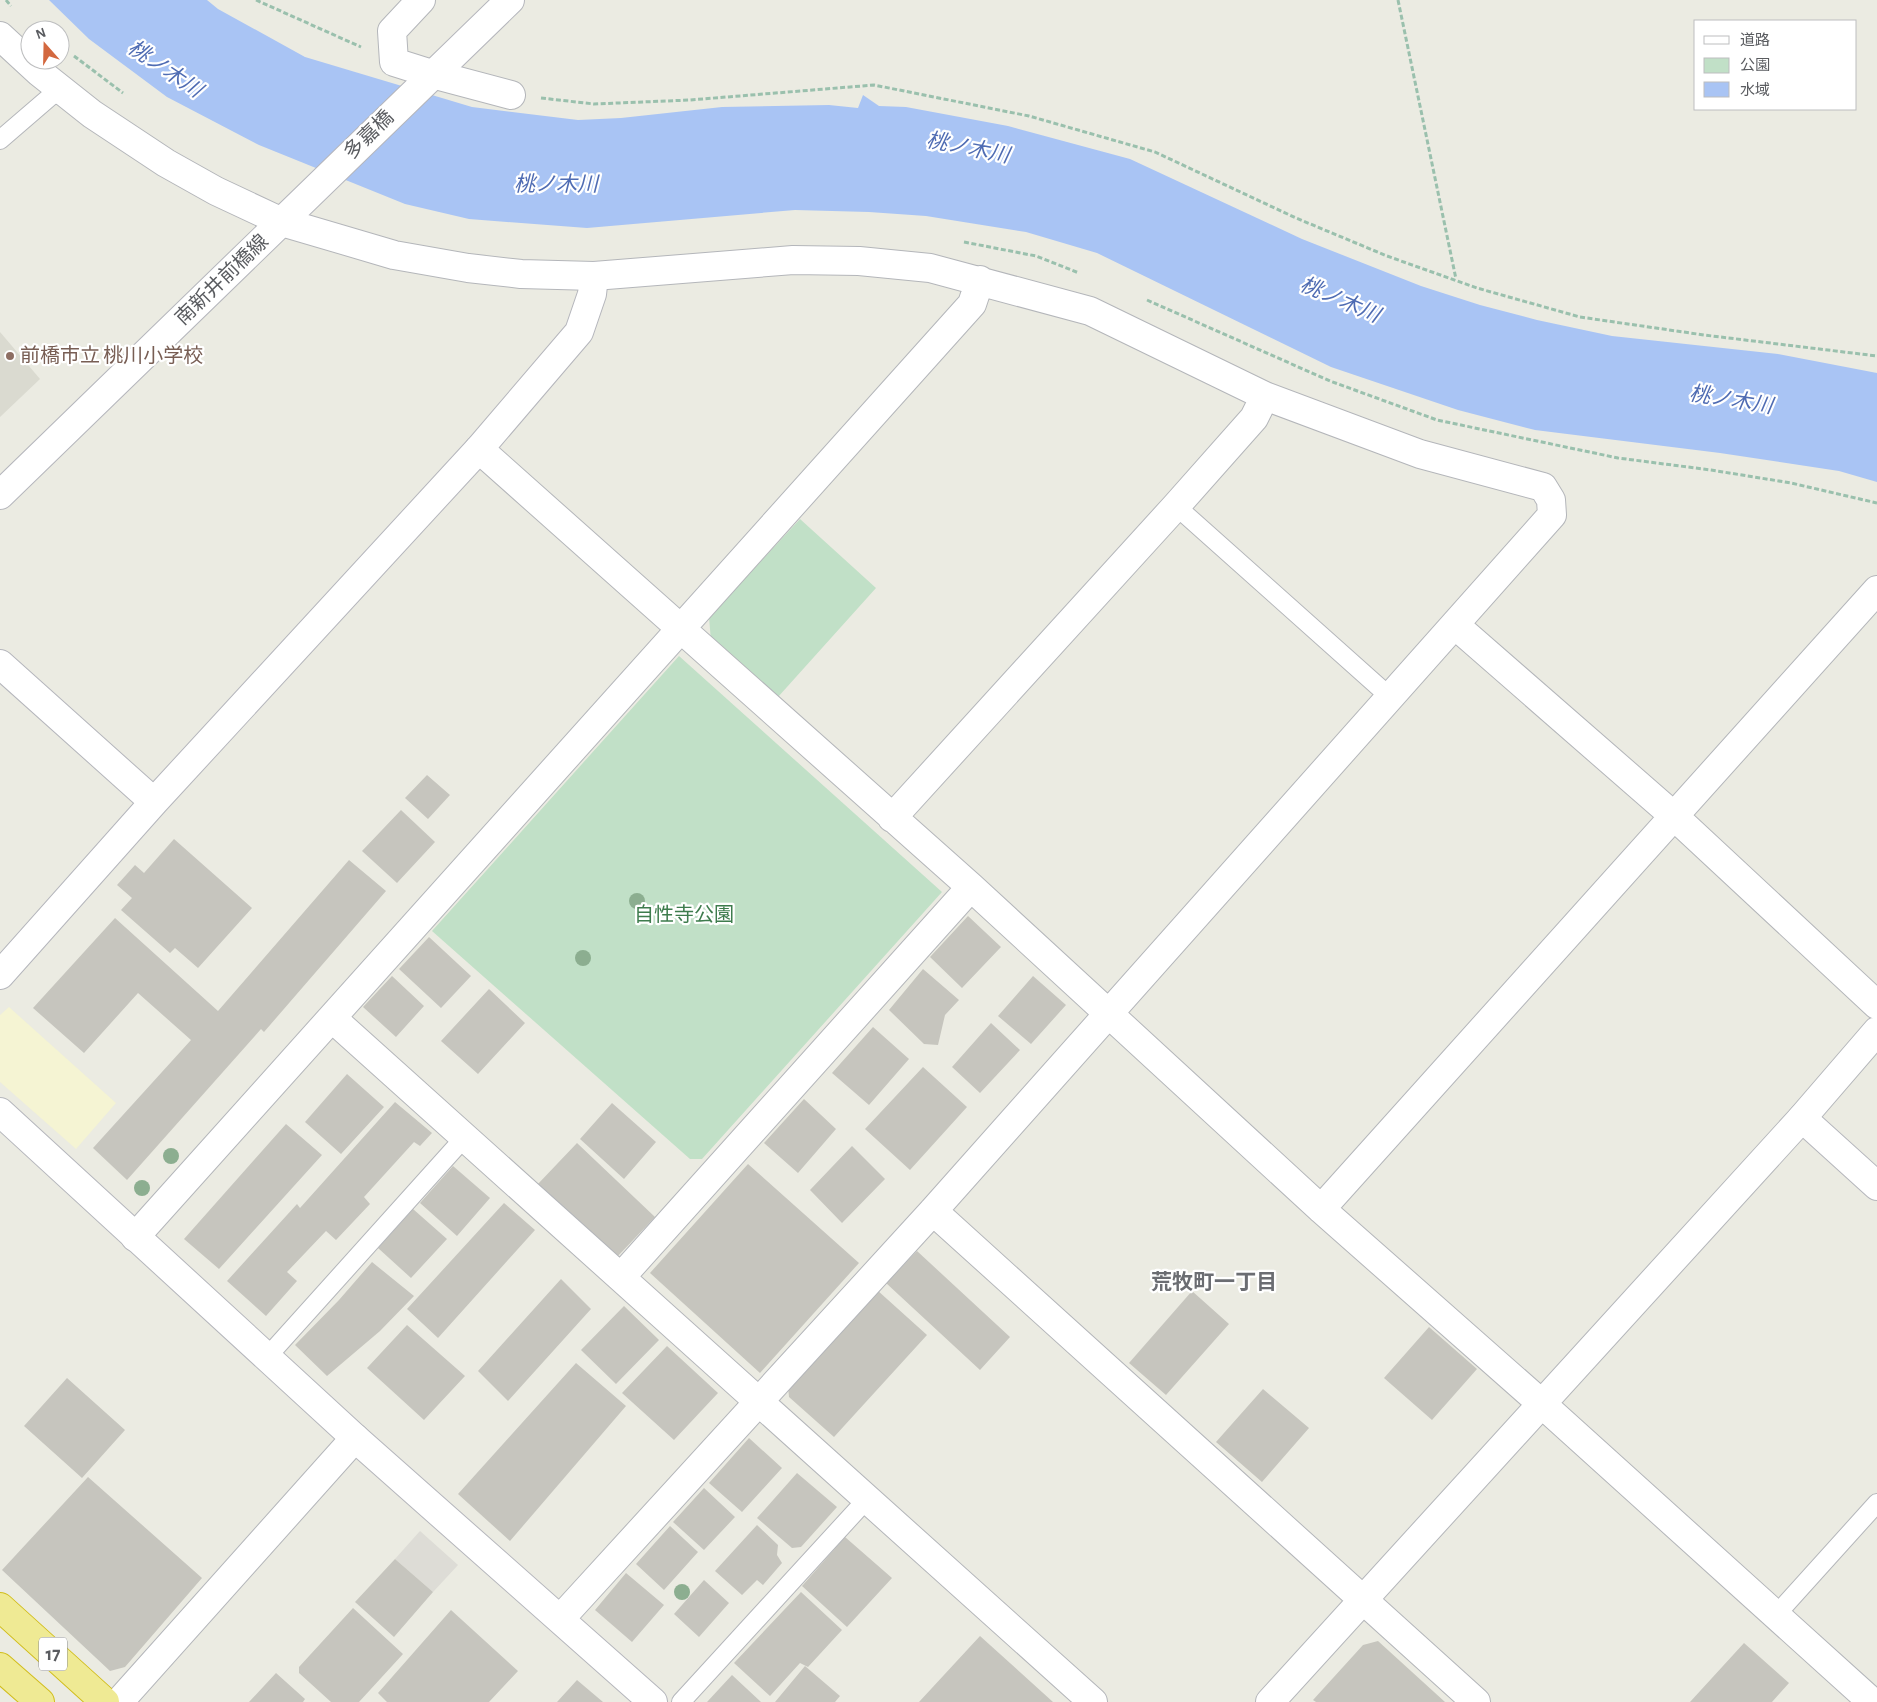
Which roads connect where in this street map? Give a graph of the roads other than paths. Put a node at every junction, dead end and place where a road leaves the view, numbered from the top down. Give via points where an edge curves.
1 (421, 0) edge
2 (510, 0) edge
3 (0, 36) edge
4 (428, 78) junction
5 (64, 92) junction
6 (511, 95) road end
7 (0, 140) edge
8 (314, 188) joint
9 (282, 222) junction
10 (594, 276) junction
11 (980, 280) junction
12 (1265, 396) junction
13 (479, 448) junction
14 (0, 495) edge
15 (1176, 506) junction
16 (1877, 590) edge
17 (1456, 625) junction
18 (682, 628) junction
19 (0, 664) edge
20 (1390, 697) junction
21 (154, 802) junction
22 (1675, 817) junction
23 (892, 818) junction
24 (971, 888) junction
25 (0, 975) edge
26 (1877, 1005) edge
27 (1108, 1012) junction
28 (333, 1019) junction
29 (1877, 1031) edge
30 (0, 1112) edge
31 (1802, 1118) junction
32 (464, 1138) junction
33 (1877, 1186) edge
34 (1321, 1210) junction
35 (933, 1211) junction
36 (135, 1238) junction
37 (621, 1277) junction
38 (268, 1356) junction
39 (759, 1403) junction
40 (1542, 1404) junction
41 (355, 1438) junction
42 (867, 1499) junction
43 (1877, 1503) edge
44 (1364, 1601) junction
45 (0, 1607) edge
46 (1776, 1615) junction
47 (561, 1618) junction
48 (0, 1667) edge
49 (40, 1702) edge
50 (105, 1702) edge
51 (119, 1702) edge
52 (653, 1702) edge
53 (681, 1702) edge
54 (1093, 1702) edge
55 (1270, 1702) edge
56 (1476, 1702) edge
57 (1872, 1702) edge

1 - 4 street via 392,31 394,62
2 - 4 street
3 - 5 street
4 - 6 street
4 - 8 street, 多嘉橋
5 - 7 lane via 51,96
5 - 9 street via 166,163
8 - 9 street, 南新井前橋線
9 - 10 street via 394,255 468,268 521,274
9 - 14 street, 南新井前橋線
10 - 11 street via 793,260 859,261 930,268
10 - 13 street via 592,294 579,332
11 - 12 street via 1090,311
11 - 18 street via 972,304
12 - 15 street via 1254,418
12 - 17 street via 1420,454 1543,487 1552,500 1552,515
13 - 18 street
13 - 21 street
15 - 20 lane
15 - 23 street
16 - 22 street
17 - 20 street
17 - 22 street
18 - 23 street
18 - 28 street
19 - 21 street
20 - 27 street
21 - 25 street
22 - 26 street
22 - 34 street
23 - 24 street
24 - 27 street
24 - 37 street
27 - 34 street
27 - 35 street
28 - 32 street
28 - 36 street
29 - 31 street
30 - 36 street
31 - 33 street
31 - 40 street
32 - 37 street
32 - 38 lane
34 - 40 street
35 - 39 street
35 - 44 street
36 - 38 street
37 - 39 street
38 - 41 street
39 - 42 street
39 - 47 street
40 - 44 street
40 - 46 street
41 - 47 street
41 - 51 street
42 - 53 lane
42 - 54 street
43 - 46 lane
44 - 55 street
44 - 56 street
45 - 50 highway, 17
46 - 57 street
47 - 52 street
48 - 49 highway, 17

